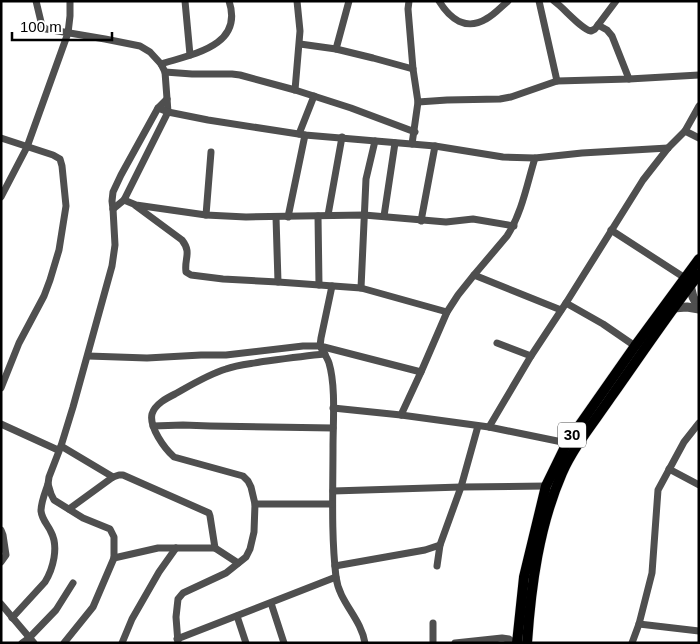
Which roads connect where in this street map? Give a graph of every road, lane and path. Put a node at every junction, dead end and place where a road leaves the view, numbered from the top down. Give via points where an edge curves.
1 (36, 1) edge
2 (70, 1) edge
3 (185, 1) edge
4 (229, 1) edge
5 (297, 1) edge
6 (349, 1) edge
7 (409, 1) edge
8 (440, 1) edge
9 (508, 1) edge
10 (539, 1) edge
11 (554, 1) edge
12 (616, 1) edge
13 (598, 25) junction
14 (68, 33) junction
15 (300, 44) junction
16 (336, 49) junction
17 (190, 55) junction
18 (162, 64) junction
19 (413, 69) junction
20 (166, 72) junction
21 (699, 75) edge
22 (629, 79) junction
23 (557, 82) junction
24 (295, 90) junction
25 (314, 96) junction
26 (166, 99) junction
27 (418, 102) junction
28 (699, 106) edge
29 (158, 108) junction
30 (168, 112) junction
31 (685, 131) junction
32 (414, 132) junction
33 (302, 134) junction
34 (342, 137) junction
35 (1, 138) edge
36 (699, 138) edge
37 (375, 141) junction
38 (395, 144) junction
39 (412, 144) junction
40 (435, 146) junction
41 (27, 147) junction
42 (668, 148) junction
43 (211, 152) dead end
44 (535, 158) junction
45 (1, 197) edge
46 (124, 200) junction
47 (136, 206) junction
48 (113, 209) junction
49 (206, 215) junction
50 (328, 215) junction
51 (364, 215) junction
52 (318, 216) junction
53 (384, 216) junction
54 (276, 217) junction
55 (288, 217) junction
56 (421, 221) junction
57 (514, 226) junction
58 (612, 230) junction
59 (699, 259) edge
60 (699, 274) edge
61 (474, 275) junction
62 (688, 281) junction
63 (278, 282) junction
64 (319, 284) junction
65 (332, 286) junction
66 (361, 288) junction
67 (566, 303) junction
68 (673, 308) junction
69 (699, 308) edge
70 (561, 310) junction
71 (447, 312) junction
72 (497, 343) dead end
73 (320, 346) junction
74 (635, 346) junction
75 (325, 354) junction
76 (88, 356) junction
77 (531, 356) junction
78 (421, 372) junction
79 (1, 388) edge
80 (333, 408) junction
81 (400, 415) junction
82 (699, 423) edge
83 (1, 424) edge
84 (153, 426) junction
85 (478, 426) junction
86 (489, 427) junction
87 (333, 428) junction
88 (567, 443) junction
89 (59, 448) junction
90 (669, 469) junction
91 (113, 477) junction
92 (48, 484) junction
93 (699, 485) edge
94 (546, 486) junction
95 (461, 487) junction
96 (333, 491) junction
97 (254, 504) junction
98 (332, 504) junction
99 (69, 509) junction
100 (1, 530) edge
101 (440, 545) junction
102 (176, 548) junction
103 (215, 548) junction
104 (114, 558) junction
105 (1, 562) edge
106 (238, 563) junction
107 (334, 566) junction
108 (437, 566) dead end
109 (336, 577) junction
110 (73, 582) dead end
111 (271, 603) junction
112 (1, 604) edge
113 (237, 616) junction
114 (12, 618) junction
115 (433, 623) dead end
116 (638, 624) junction
117 (699, 631) edge
118 (31, 640) edge
119 (178, 641) edge
120 (22, 643) edge
121 (64, 643) edge
122 (122, 643) edge
123 (246, 643) edge
124 (284, 643) edge
125 (365, 643) edge
126 (433, 643) edge
127 (455, 643) edge
128 (515, 643) edge
129 (527, 643) edge
130 (632, 643) edge

1 - 14 street via 44,28
2 - 14 street
3 - 17 street
4 - 17 street via 232,15 229,30 212,46
5 - 15 street
6 - 16 street
7 - 19 street
8 - 9 street via 456,21 474,23 488,18
10 - 23 street
11 - 13 street via 587,30
12 - 13 street
13 - 22 street via 612,36
14 - 18 street via 140,46
14 - 41 street
15 - 16 street
15 - 24 street
16 - 19 street
17 - 18 street
18 - 20 street
19 - 27 street
20 - 24 street via 232,74
20 - 26 street
21 - 22 street
22 - 23 street
23 - 27 street via 500,99
24 - 25 street
25 - 32 street
25 - 33 street
26 - 29 street
26 - 30 street
27 - 32 street
28 - 31 street
29 - 30 street
29 - 48 street via 112,192
30 - 33 street
30 - 46 street
31 - 36 street
31 - 42 street
32 - 39 street
33 - 34 street
33 - 55 street
34 - 37 street
34 - 50 street
35 - 41 street
37 - 38 street
37 - 51 street via 366,179
38 - 39 street
38 - 53 street
39 - 40 street
40 - 44 street via 503,157
40 - 56 street
41 - 45 street
41 - 79 street via 60,159 66,206 50,280
42 - 44 street
42 - 58 street via 643,180
43 - 49 street
44 - 57 street
46 - 47 street
46 - 48 street
47 - 49 street
47 - 63 street via 186,245 186,272 223,279
48 - 76 street via 112,266
49 - 54 street
50 - 51 street
50 - 52 street
51 - 53 street
51 - 66 street
52 - 55 street
52 - 64 street
53 - 56 street
54 - 55 street
54 - 63 street
56 - 57 street via 473,219
57 - 61 street
58 - 62 street
58 - 67 street
59 - 62 main road, 30
60 - 62 main road, 30
61 - 70 street
61 - 71 street
62 - 68 main road, 30
62 - 69 street
62 - 74 main road, 30
63 - 64 street
64 - 65 street
65 - 66 street
65 - 73 street
66 - 71 street
67 - 70 street
67 - 74 street
68 - 69 street
68 - 129 main road, 30 via 562,472 540,544
70 - 77 street
71 - 78 street
72 - 77 street
73 - 75 street
73 - 76 street via 226,355
73 - 78 street
74 - 88 main road, 30
75 - 80 street via 330,370
75 - 84 street via 225,369 163,400 152,414
76 - 89 street
77 - 86 street
78 - 81 street
80 - 81 street
80 - 87 street
81 - 85 street
82 - 90 street
83 - 89 street
84 - 87 street
84 - 97 street via 174,457 243,476 251,487
85 - 86 street
85 - 95 street
86 - 88 street
87 - 96 street
88 - 94 main road, 30
89 - 91 street
89 - 92 street
90 - 93 street
90 - 116 street via 658,490 652,573
91 - 99 street
91 - 103 street via 123,475 209,513
92 - 99 street via 54,500
92 - 114 street via 41,512 53,536 52,565 45,582
94 - 95 street
94 - 128 main road, 30 via 524,577
95 - 96 street
95 - 101 street
96 - 98 street
97 - 98 street
97 - 106 street via 250,549
98 - 107 street
99 - 104 street via 110,529 114,537
100 - 105 street via 6,555
101 - 107 street
101 - 108 street
102 - 103 street
102 - 104 street via 158,548
102 - 122 street via 132,619
103 - 106 street
104 - 121 street via 93,607
106 - 119 street via 226,573 183,593 178,599
107 - 109 street
109 - 111 street
109 - 125 street via 338,588 360,626
110 - 118 street via 56,610
111 - 113 street
111 - 124 street
112 - 114 street
113 - 119 street
113 - 123 street
114 - 118 street
115 - 126 street
116 - 117 street
116 - 130 street
118 - 120 street
127 - 128 street via 502,638

